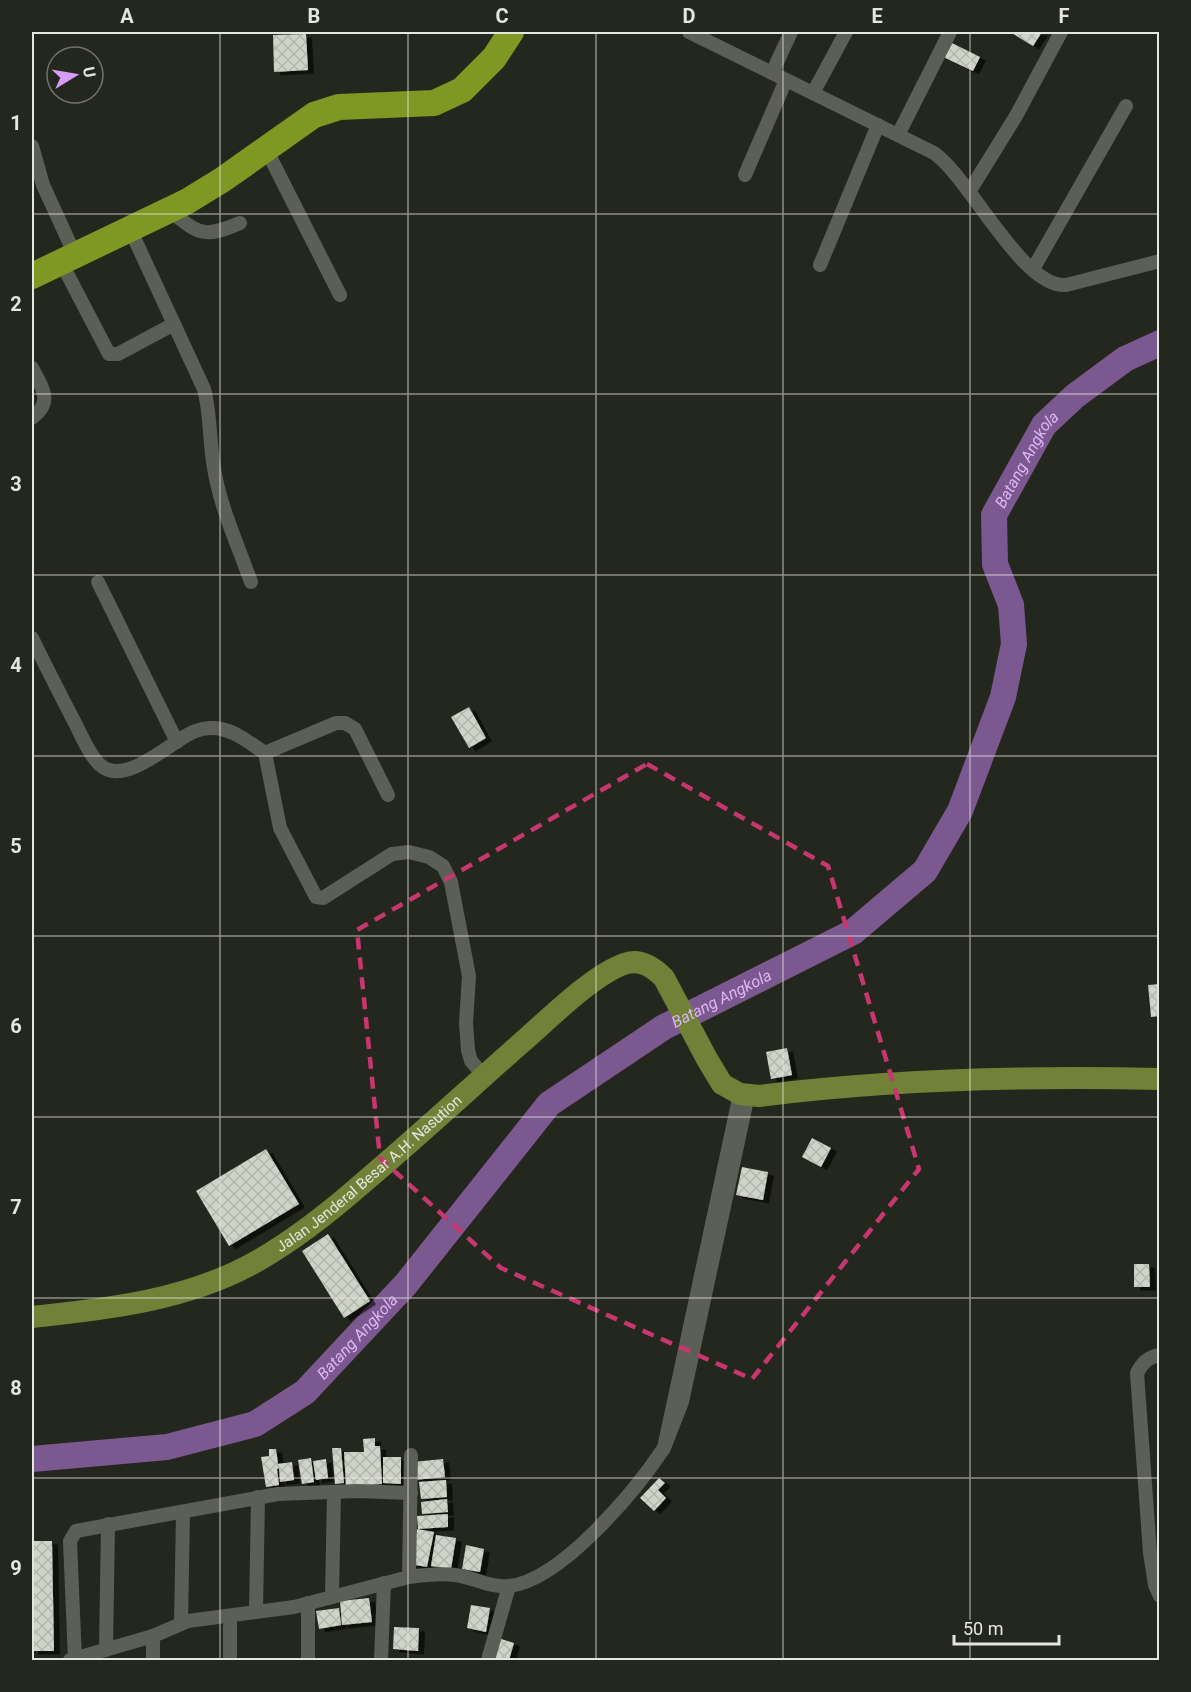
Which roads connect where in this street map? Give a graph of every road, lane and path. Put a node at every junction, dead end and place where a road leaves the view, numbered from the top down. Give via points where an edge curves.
1 (511, 32) edge
2 (791, 32) edge
3 (846, 32) edge
4 (950, 32) edge
5 (1061, 32) edge
6 (697, 34) edge
7 (772, 73) junction
8 (786, 80) junction
9 (813, 93) junction
10 (1126, 106) dead end
11 (878, 125) junction
12 (898, 135) junction
13 (32, 146) edge
14 (266, 149) junction
15 (745, 175) dead end
16 (969, 192) junction
17 (169, 210) junction
18 (240, 223) dead end
19 (130, 229) junction
20 (68, 259) junction
21 (1160, 261) edge
22 (820, 265) dead end
23 (1033, 269) junction
24 (32, 276) edge
25 (340, 295) dead end
26 (174, 324) junction
27 (32, 368) edge
28 (32, 417) edge
29 (98, 582) dead end
30 (251, 582) dead end
31 (32, 639) edge
32 (177, 742) junction
33 (265, 753) junction
34 (388, 795) dead end
35 (484, 1076) junction
36 (1160, 1080) edge
37 (744, 1094) junction
38 (32, 1317) edge
39 (1160, 1355) edge
40 (411, 1455) dead end
41 (334, 1492) junction
42 (411, 1493) junction
43 (258, 1497) junction
44 (183, 1512) junction
45 (108, 1524) junction
46 (409, 1577) junction
47 (384, 1583) junction
48 (509, 1586) junction
49 (1160, 1596) edge
50 (332, 1597) junction
51 (308, 1603) junction
52 (256, 1612) junction
53 (230, 1616) junction
54 (181, 1624) junction
55 (153, 1636) junction
56 (106, 1650) junction
57 (73, 1660) edge
58 (153, 1660) edge
59 (230, 1660) edge
60 (308, 1660) edge
61 (381, 1660) edge
62 (488, 1660) edge

1 - 14 highway via 494,58 462,90 434,103 339,106 314,115
2 - 7 street
3 - 9 street
4 - 12 street
5 - 16 street
6 - 7 street
7 - 8 street
8 - 9 street
8 - 15 street
9 - 11 street
10 - 23 street
11 - 12 street
11 - 22 street
12 - 16 street via 945,161
13 - 20 street
14 - 17 highway
14 - 25 street
16 - 23 street via 1018,256
17 - 18 street via 200,232 217,232
17 - 19 highway
19 - 20 highway
19 - 26 street
20 - 24 highway
20 - 26 street via 110,354 118,354
21 - 23 street via 1061,285
26 - 30 street via 204,389 218,486
27 - 28 street via 45,400 43,408
29 - 32 street
31 - 32 street via 81,735 103,768 119,770 140,765
32 - 33 street via 194,732 220,729
33 - 34 street via 336,723 345,723 355,729
33 - 35 street via 280,828 316,897 323,898 392,855 409,852 443,866 454,894 469,976 468,1050 471,1061
35 - 37 main road, Jalan Jenderal Besar A.H. Nasution via 609,971 627,963 642,963 654,967 664,978 722,1084
35 - 38 main road, Jalan Jenderal Besar A.H. Nasution via 317,1222 258,1261 165,1298
36 - 37 main road via 949,1080 759,1096
37 - 48 street via 664,1448 648,1472 571,1554 540,1576
39 - 49 street via 1142,1363 1137,1373 1150,1553
40 - 42 street
41 - 42 street
41 - 43 street
41 - 50 street
42 - 46 street
43 - 44 street
43 - 52 street
44 - 45 street
44 - 54 street
45 - 56 street
45 - 57 street via 76,1530 70,1541
46 - 47 street
46 - 48 street via 456,1575
47 - 50 street
47 - 61 street
48 - 62 street
50 - 51 street
51 - 52 street
51 - 60 street
52 - 53 street
53 - 54 street
53 - 59 street
54 - 55 street
55 - 56 street
55 - 58 street
56 - 57 street

